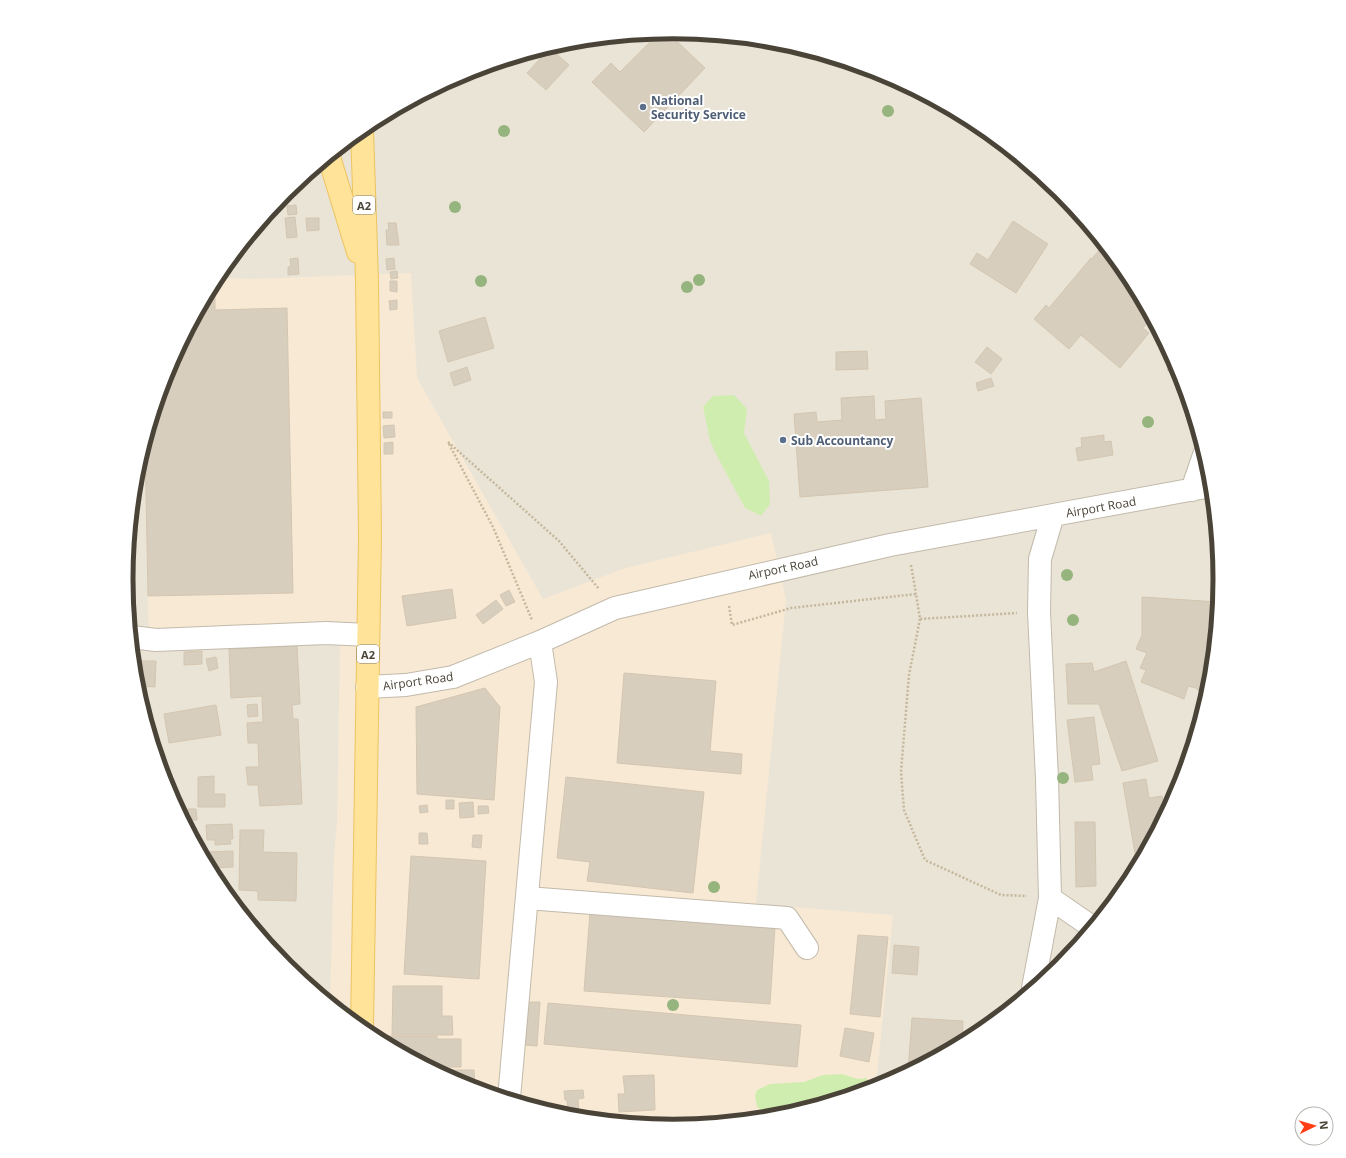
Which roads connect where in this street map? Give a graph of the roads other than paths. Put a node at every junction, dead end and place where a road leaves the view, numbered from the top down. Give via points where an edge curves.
1 (362, 138) edge
2 (331, 162) edge
3 (367, 280) junction
4 (1202, 472) edge
5 (1201, 488) edge
6 (1053, 516) junction
7 (368, 636) junction
8 (137, 638) edge
9 (540, 642) junction
10 (367, 687) junction
11 (527, 898) junction
12 (1050, 898) junction
13 (1088, 924) edge
14 (807, 948) dead end
15 (1035, 980) edge
16 (362, 1020) edge
17 (509, 1093) edge

1 - 3 main road, A2
2 - 3 main road, A2
3 - 7 main road, A2 via 370,537
4 - 5 street
5 - 6 street, Airport Road
6 - 9 street, Airport Road via 907,542 725,581 615,608
6 - 12 street via 1040,559 1039,612
7 - 8 street via 326,633 156,640
7 - 10 main road, A2
9 - 10 street, Airport Road via 453,677 406,685
9 - 11 street via 546,682
10 - 16 main road, A2
11 - 14 street via 787,918
11 - 17 street
12 - 13 street
12 - 15 street

